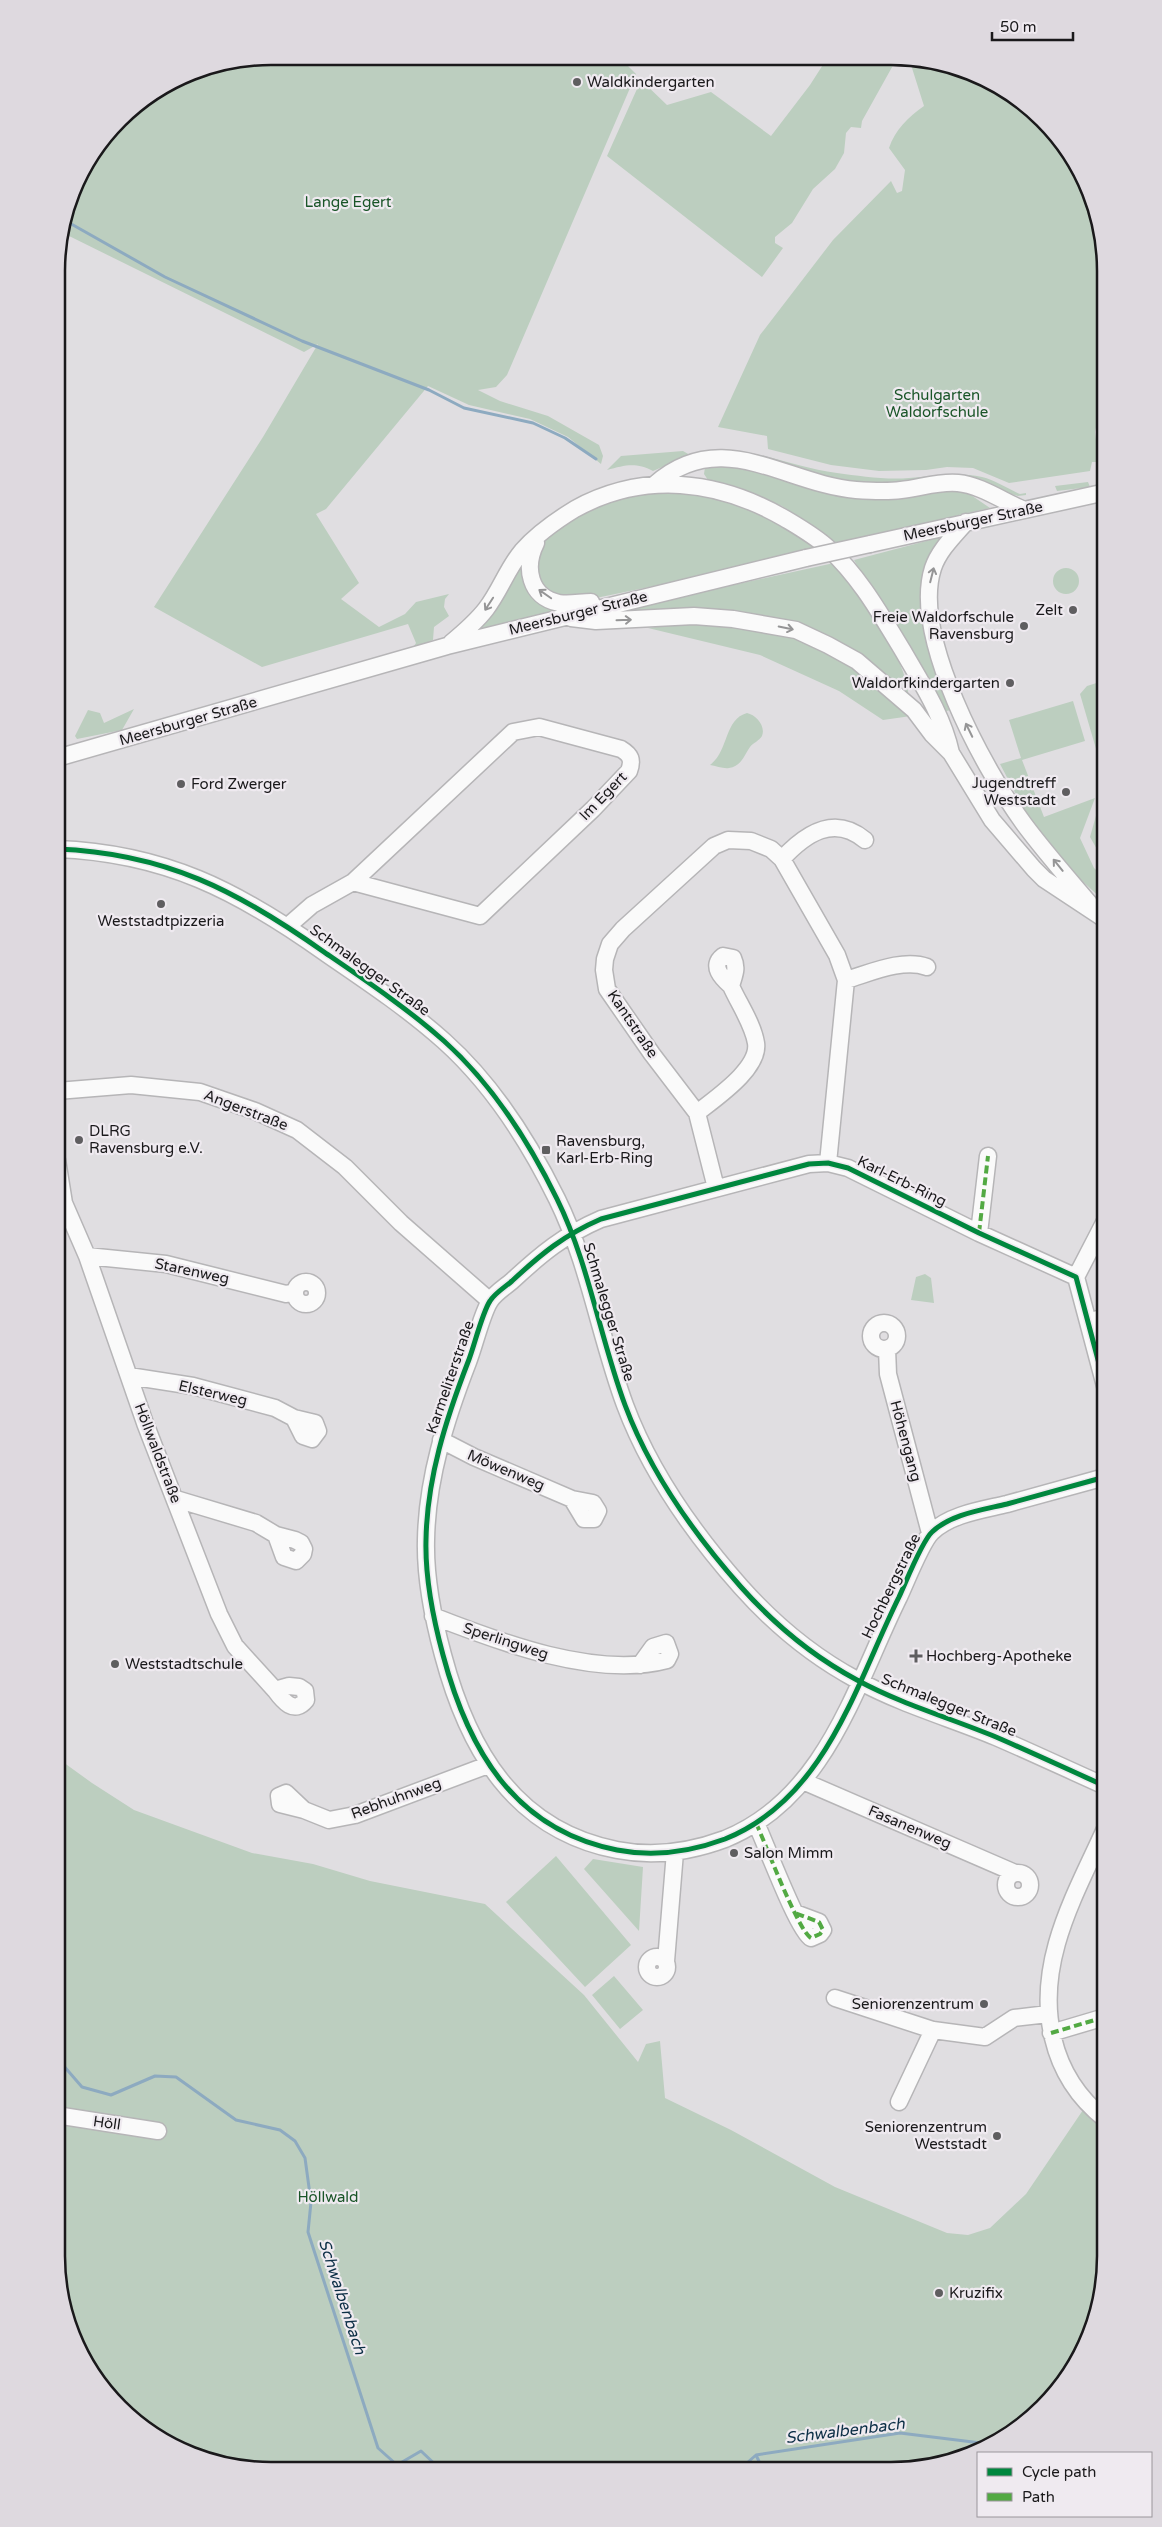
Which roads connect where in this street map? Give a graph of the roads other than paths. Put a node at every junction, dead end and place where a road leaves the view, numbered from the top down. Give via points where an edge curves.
1 (654, 484) junction
2 (1097, 494) edge
3 (1024, 510) junction
4 (966, 522) junction
5 (538, 537) junction
6 (626, 601) junction
7 (558, 617) junction
8 (447, 646) junction
9 (904, 653) junction
10 (914, 710) junction
11 (951, 754) junction
12 (65, 756) edge
13 (865, 840) dead end
14 (65, 850) edge
15 (782, 859) junction
16 (353, 882) junction
17 (1097, 911) edge
18 (1097, 914) edge
19 (288, 926) junction
20 (928, 967) dead end
21 (846, 980) junction
22 (730, 986) dead end
23 (65, 1089) edge
24 (697, 1113) junction
25 (988, 1156) dead end
26 (828, 1163) junction
27 (716, 1188) junction
28 (65, 1214) edge
29 (570, 1232) junction
30 (979, 1233) junction
31 (1097, 1236) edge
32 (87, 1256) junction
33 (1076, 1277) junction
34 (295, 1292) dead end
35 (490, 1301) junction
36 (1097, 1320) edge
37 (1088, 1322) junction
38 (887, 1349) dead end
39 (1097, 1354) edge
40 (129, 1376) junction
41 (294, 1418) dead end
42 (441, 1440) junction
43 (1097, 1479) edge
44 (176, 1499) junction
45 (572, 1499) dead end
46 (930, 1533) junction
47 (276, 1536) dead end
48 (433, 1616) junction
49 (640, 1665) dead end
50 (859, 1682) junction
51 (275, 1690) dead end
52 (488, 1765) junction
53 (805, 1782) junction
54 (1097, 1782) edge
55 (304, 1810) dead end
56 (756, 1822) junction
57 (1097, 1847) edge
58 (675, 1852) junction
59 (1015, 1873) dead end
60 (795, 1913) dead end
61 (666, 1961) dead end
62 (835, 1998) dead end
63 (1048, 2014) junction
64 (1097, 2019) edge
65 (933, 2030) junction
66 (1051, 2033) junction
67 (899, 2102) dead end
68 (1097, 2112) edge
69 (65, 2116) edge
70 (158, 2131) dead end

1 - 3 street via 669,472 686,465 728,459 758,462 829,486 855,490 900,490 958,482 981,489
1 - 5 street via 599,498 567,514
1 - 9 street via 697,485 734,494 797,526 828,548 860,584 879,609
2 - 3 street, Meersburger Straße
3 - 4 street, Meersburger Straße
4 - 6 street, Meersburger Straße, bridge
17 -> 4 street via 1024,824 968,729 949,684 931,622 930,585 942,551
6 -> 5 street via 559,603 548,598 539,591 529,571 530,554
5 -> 8 street via 523,550 487,608
6 - 7 street, Meersburger Straße
7 - 8 street, Meersburger Straße
7 -> 10 street via 596,621 694,616 796,630 857,661
8 - 12 street, Meersburger Straße
9 - 10 street via 913,685
9 - 11 street via 925,688 948,738
10 - 11 street
11 - 18 street via 987,812 1024,858 1044,879
13 - 15 street via 850,831 828,829 814,832
14 - 19 street, Schmalegger Straße via 131,856 165,866 223,888
15 - 21 street, Kantstraße via 833,948
15 - 24 street, Kantstraße via 771,849 750,841 728,840 714,846 623,929 607,952 604,970 607,989
16 - 16 street, Im Egert via 480,916 593,809 628,771 630,758 621,749 539,727 513,732
16 - 19 street, Im Egert via 312,905
19 - 29 street, Schmalegger Straße via 414,1016 462,1059 488,1088 526,1144 558,1202
20 - 21 street via 917,963 903,965
21 - 26 street
22 - 24 street via 756,1045 752,1060 739,1078
23 - 35 street, Angerstraße via 131,1085 200,1092 256,1111 297,1130 345,1167 401,1223
24 - 27 street, Kantstraße
25 - 30 street
26 - 27 street, Karl-Erb-Ring via 809,1164
26 - 30 street, Karl-Erb-Ring via 848,1168
27 - 29 street, Karl-Erb-Ring via 601,1219
28 - 32 street, Höllwaldstraße
29 - 35 street, Karmeliterstraße
29 - 50 street, Schmalegger Straße via 626,1407 647,1455 665,1485 712,1552 763,1611 830,1664
30 - 33 street, Karl-Erb-Ring
31 - 33 street
32 - 34 street, Starenweg via 166,1264 286,1294
32 - 40 street, Höllwaldstraße
33 - 37 street
35 - 42 street, Karmeliterstraße
36 - 37 street
37 - 39 street
38 - 46 street, Höhengang via 888,1374
40 - 41 street, Elsterweg via 209,1390 275,1408
40 - 44 street, Höllwaldstraße
42 - 45 street, Möwenweg
42 - 48 street, Karmeliterstraße via 426,1540
43 - 46 street, Hochbergstraße via 957,1517
44 - 47 street via 256,1523
44 - 51 street, Höllwaldstraße via 219,1614 236,1646
46 - 50 street, Hochbergstraße
48 - 49 street, Sperlingweg via 540,1653
48 - 52 street, Karmeliterstraße via 458,1705
50 - 53 street, Karmeliterstraße via 822,1756
50 - 54 street, Schmalegger Straße
52 - 55 street, Rebhuhnweg via 349,1816 329,1820
52 - 58 street, Karmeliterstraße via 531,1812 564,1833 616,1850
53 - 56 street, Karmeliterstraße
53 - 59 street, Fasanenweg
56 - 58 street, Karmeliterstraße via 715,1842
56 - 60 street
57 - 63 street via 1060,1930 1048,1983
58 - 61 street
62 - 65 street
63 - 65 street via 1014,2018 985,2037
63 - 66 street
64 - 66 street
65 - 67 street
66 - 68 street via 1058,2059 1071,2084
69 - 70 street, Höll

